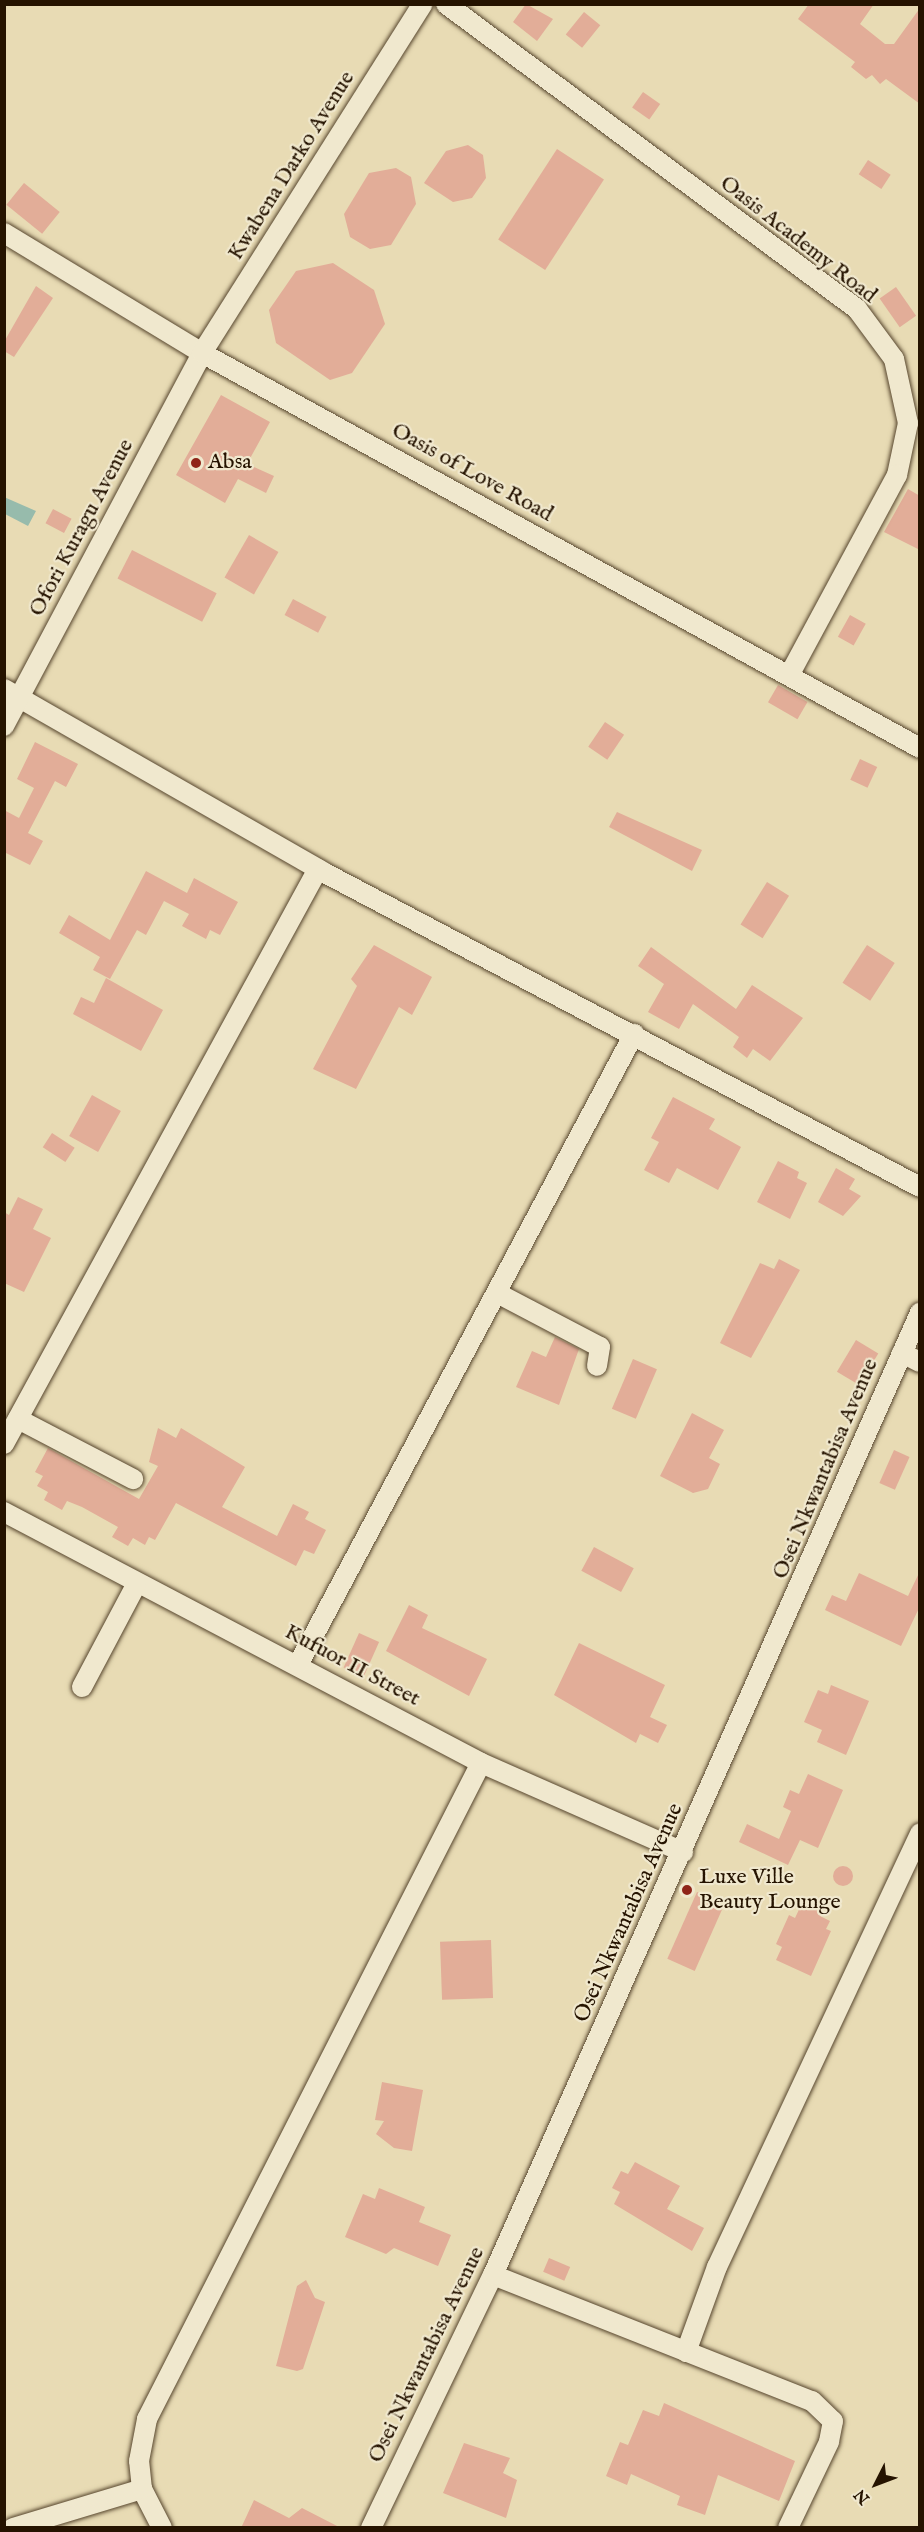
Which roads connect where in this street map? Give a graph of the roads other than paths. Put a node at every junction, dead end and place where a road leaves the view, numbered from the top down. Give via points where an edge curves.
1 (423, 4) edge
2 (446, 4) edge
3 (4, 233) edge
4 (202, 353) junction
5 (914, 422) edge
6 (790, 674) junction
7 (12, 693) edge
8 (4, 726) edge
9 (920, 748) edge
10 (318, 869) junction
11 (634, 1034) junction
12 (920, 1187) edge
13 (497, 1293) junction
14 (920, 1314) edge
15 (902, 1353) junction
16 (920, 1362) edge
17 (597, 1366) dead end
18 (18, 1419) junction
19 (4, 1444) edge
20 (133, 1479) dead end
21 (4, 1512) edge
22 (136, 1585) junction
23 (299, 1664) junction
24 (82, 1687) dead end
25 (481, 1763) junction
26 (920, 1833) edge
27 (683, 1852) junction
28 (493, 2275) junction
29 (686, 2352) junction
30 (142, 2489) junction
31 (13, 2528) edge
32 (162, 2528) edge
33 (371, 2528) edge
34 (788, 2528) edge

1 - 4 street, Kwabena Darko Avenue
2 - 5 street, Oasis Academy Road via 857,309 894,359
3 - 4 street, Oasis of Love Road
4 - 6 street, Oasis of Love Road
4 - 7 street, Ofori Kuragu Avenue
5 - 6 street, Oasis Academy Road via 897,475
6 - 9 street, Oasis of Love Road
7 - 8 street, Ofori Kuragu Avenue
7 - 10 street
10 - 11 street
10 - 18 street
11 - 12 street
11 - 13 street
13 - 17 street via 600,1347
13 - 23 street
14 - 15 street, Osei Nkwantabisa Avenue
15 - 16 street
15 - 27 street, Osei Nkwantabisa Avenue
18 - 19 street
18 - 20 street
21 - 22 street, Kufuor II Street
22 - 23 street, Kufuor II Street
22 - 24 street
23 - 25 street, Kufuor II Street
25 - 27 street, Kufuor II Street
25 - 30 street via 147,2420 139,2461
26 - 29 street via 736,2225
27 - 28 street, Osei Nkwantabisa Avenue
28 - 29 street
28 - 33 street, Osei Nkwantabisa Avenue
29 - 34 street via 812,2401 833,2421 829,2442
30 - 31 street
30 - 32 street

